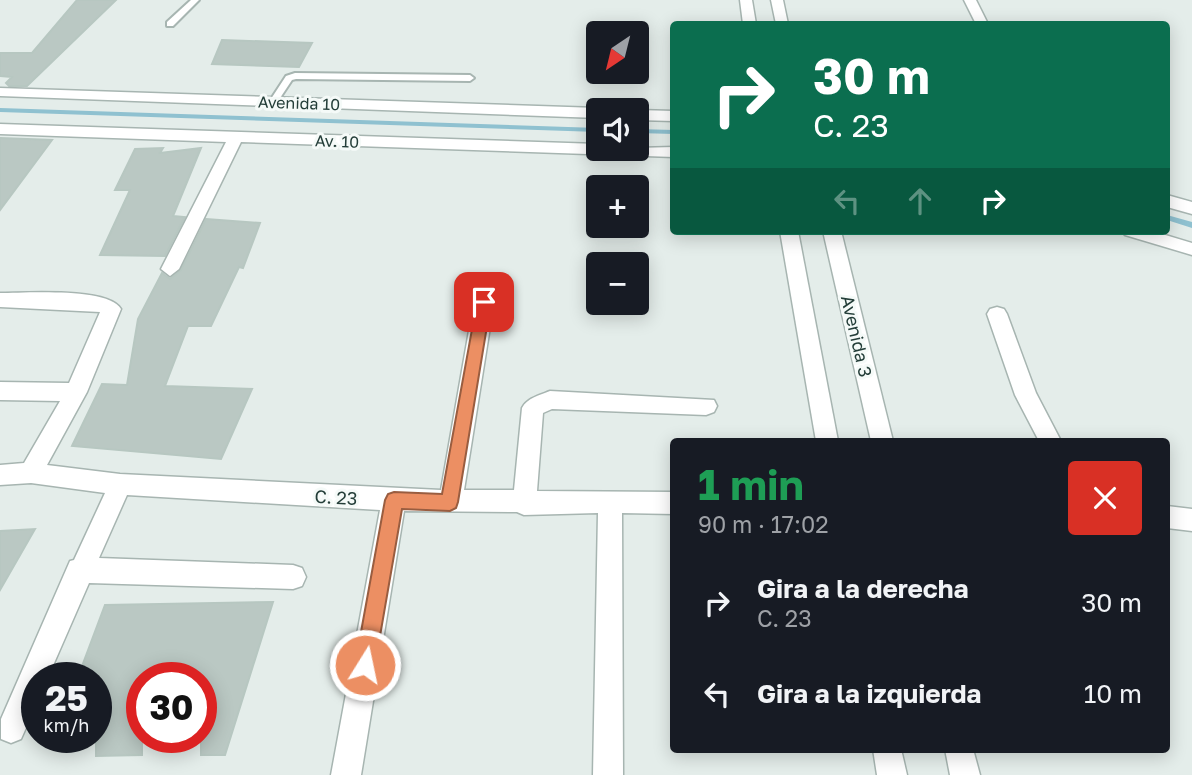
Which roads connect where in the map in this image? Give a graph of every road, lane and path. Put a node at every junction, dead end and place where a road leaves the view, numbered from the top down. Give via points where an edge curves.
1 (195, 0) edge
2 (746, 0) edge
3 (777, 0) edge
4 (970, 0) edge
5 (750, 21) edge
6 (781, 21) edge
7 (980, 21) edge
8 (170, 23) dead end
9 (470, 78) dead end
10 (0, 92) edge
11 (274, 102) junction
12 (586, 113) edge
13 (649, 115) edge
14 (670, 116) edge
15 (0, 129) edge
16 (236, 137) junction
17 (670, 152) edge
18 (1170, 202) edge
19 (1192, 208) edge
20 (790, 235) edge
21 (833, 235) edge
22 (1145, 235) edge
23 (1192, 249) edge
24 (170, 269) dead end
25 (0, 300) edge
26 (484, 302) dead end
27 (997, 314) dead end
28 (0, 391) edge
29 (76, 392) junction
30 (706, 406) dead end
31 (826, 438) edge
32 (881, 438) edge
33 (1048, 438) edge
34 (31, 473) junction
35 (0, 475) edge
36 (120, 484) junction
37 (394, 500) junction
38 (450, 502) junction
39 (610, 502) junction
40 (670, 503) edge
41 (524, 504) junction
42 (1170, 517) edge
43 (1192, 520) edge
44 (79, 570) junction
45 (293, 577) dead end
46 (11, 729) dead end
47 (888, 753) edge
48 (960, 753) edge
49 (346, 775) edge
50 (608, 775) edge
51 (892, 775) edge
52 (965, 775) edge

1 - 8 lane
2 - 5 street
3 - 6 street
4 - 7 street
9 - 11 lane via 295,76
10 - 11 street, Avenida 10
11 - 12 street, Avenida 10
13 - 14 street
15 - 16 street, Av. 10
16 - 17 street, Av. 10
16 - 24 street
18 - 19 street
20 - 31 street
21 - 32 street, Avenida 3
22 - 23 street
25 - 29 street via 102,303 111,309
26 - 38 street
27 - 33 street via 1026,395
28 - 29 street
29 - 34 street
30 - 41 street via 550,400 533,408
34 - 35 street, C. 23
34 - 36 street, C. 23
36 - 37 street, C. 23
36 - 44 street
37 - 38 street, C. 23
37 - 49 street
38 - 41 street, C. 23
39 - 40 street, C. 23
39 - 41 street, C. 23
39 - 50 street
42 - 43 street
44 - 45 street
44 - 46 street
47 - 51 street
48 - 52 street

